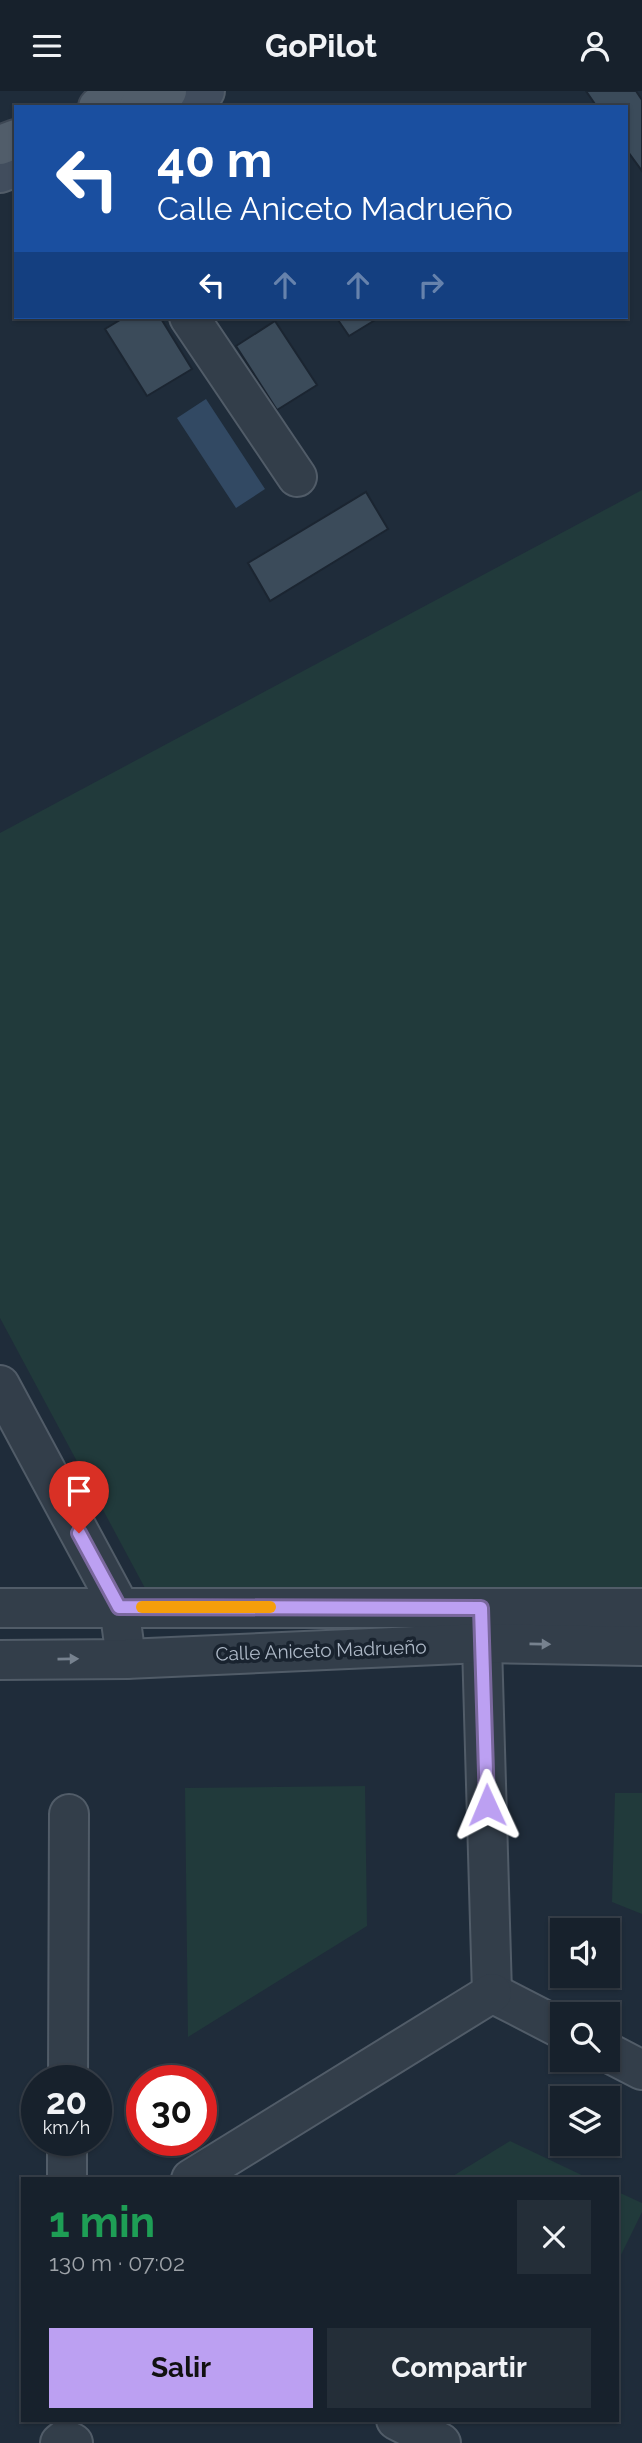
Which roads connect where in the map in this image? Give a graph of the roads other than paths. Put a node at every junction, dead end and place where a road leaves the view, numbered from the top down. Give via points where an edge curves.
1 (135, 91) edge
2 (167, 91) edge
3 (205, 91) edge
4 (103, 105) edge
5 (142, 105) edge
6 (172, 105) edge
7 (190, 319) edge
8 (297, 477) dead end
9 (0, 1385) edge
10 (119, 1607) junction
11 (0, 1608) edge
12 (642, 1608) edge
13 (482, 1626) junction
14 (642, 1646) edge
15 (126, 1659) junction
16 (0, 1660) edge
17 (69, 1814) dead end
18 (492, 1993) junction
19 (550, 2023) edge
20 (620, 2059) edge
21 (68, 2065) edge
22 (642, 2070) edge
23 (67, 2156) edge
24 (67, 2177) edge
25 (194, 2177) edge
26 (400, 2422) edge
27 (60, 2443) edge
28 (73, 2443) edge
29 (441, 2443) edge

1 - 4 main road
2 - 5 main road
3 - 6 main road
7 - 8 street
9 - 10 street
10 - 11 street, Calle Aniceto Madrueño
10 - 13 street, Calle Aniceto Madrueño
10 - 15 street
12 - 13 street, Calle Aniceto Madrueño
13 -> 14 street, Calle Aniceto Madrueño
13 - 15 street, Calle Aniceto Madrueño
13 - 18 street
16 -> 15 street, Calle Aniceto Madrueño
17 - 21 street
18 - 19 street
18 - 25 street
20 - 22 street
23 - 24 street
26 - 29 street
27 - 28 street via 65,2439

